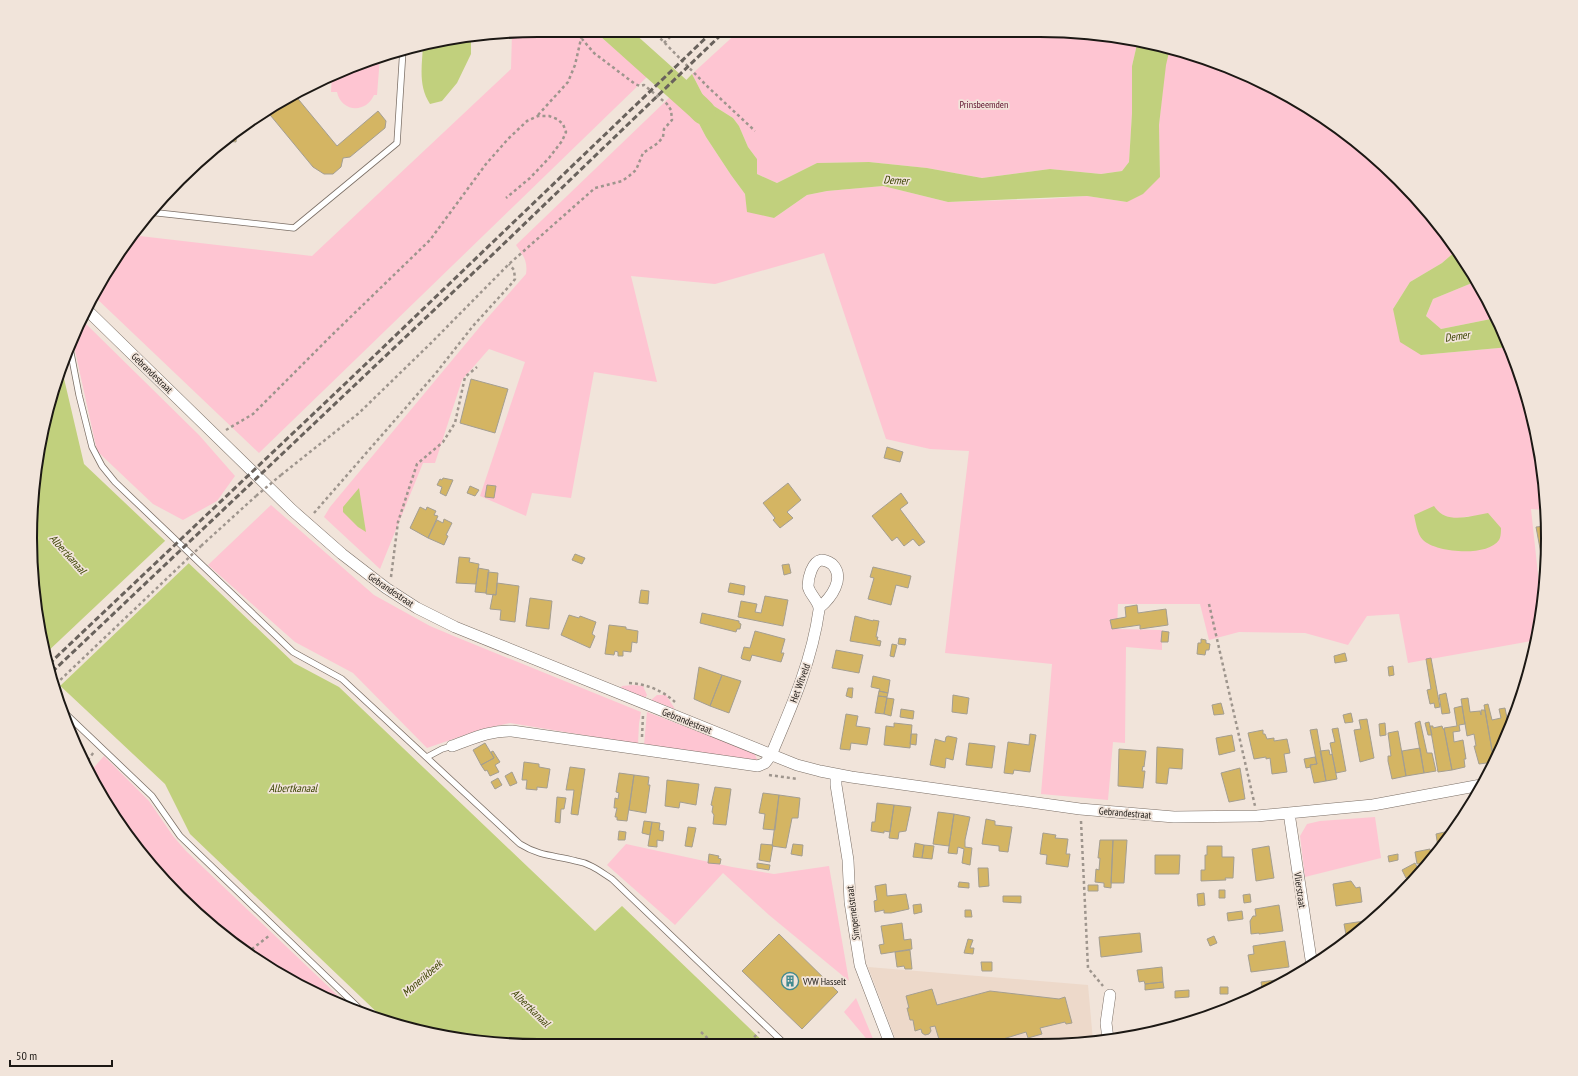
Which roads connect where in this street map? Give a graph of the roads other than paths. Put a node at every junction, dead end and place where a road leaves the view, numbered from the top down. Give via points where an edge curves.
1 (403, 56) edge
2 (157, 213) edge
3 (90, 313) edge
4 (71, 356) edge
5 (819, 608) dead end
6 (71, 718) edge
7 (452, 746) joint
8 (771, 754) junction
9 (427, 758) junction
10 (836, 774) junction
11 (1475, 786) edge
12 (1289, 813) junction
13 (1311, 959) edge
14 (1110, 994) road end
15 (353, 1003) edge
16 (1107, 1035) edge
17 (780, 1039) edge
18 (888, 1039) edge

1 - 2 lane via 397,143 294,228
3 - 8 street, Gebrandestraat via 292,510 386,588 455,627
4 - 9 lane via 92,447 102,466 115,482 293,652 342,679
5 - 8 street, Het Witveld via 804,674
6 - 15 lane via 152,796 180,836
7 - 8 street via 486,733 512,730 758,766 765,763
7 - 9 lane
8 - 10 street, Gebrandestraat via 797,765
9 - 17 lane via 520,844 532,852 583,863 612,879
10 - 12 street, Gebrandestraat via 1080,809 1174,817
10 - 18 street, Simpernelstraat via 848,860 850,902 860,964
11 - 12 street, Gebrandestraat via 1373,805
12 - 13 street, Vlierstraat
14 - 16 street via 1106,1023

